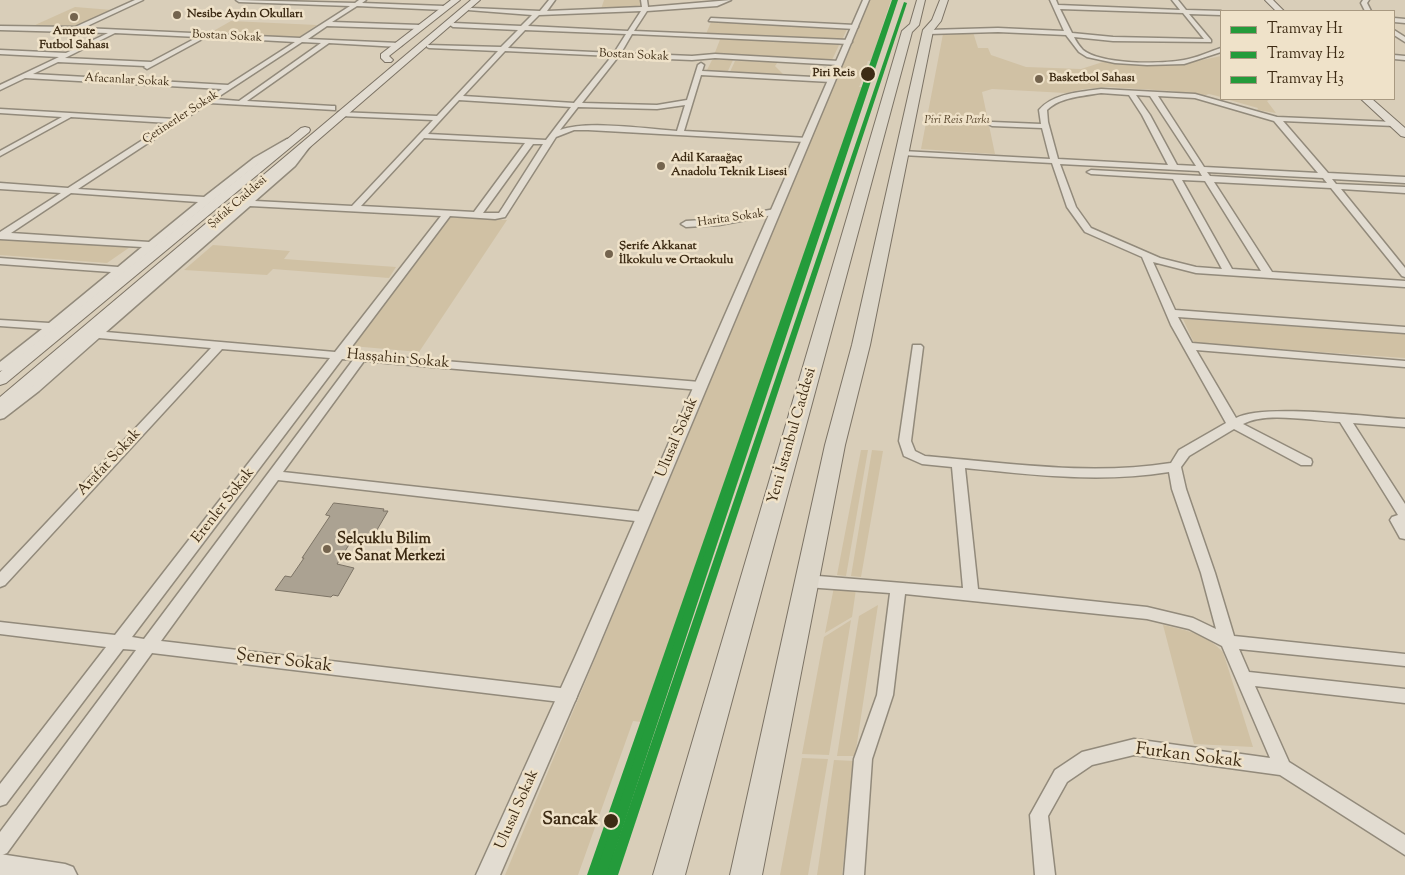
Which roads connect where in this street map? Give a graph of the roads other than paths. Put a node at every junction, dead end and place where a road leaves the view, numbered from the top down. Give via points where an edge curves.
1 (140, 0) edge
2 (239, 0) edge
3 (387, 0) edge
4 (456, 0) edge
5 (462, 0) edge
6 (476, 0) edge
7 (480, 0) edge
8 (552, 0) edge
9 (644, 0) edge
10 (728, 0) edge
11 (866, 0) edge
12 (921, 0) edge
13 (931, 0) edge
14 (944, 0) edge
15 (1053, 0) edge
16 (1175, 0) edge
17 (1269, 0) edge
18 (360, 2) edge
19 (717, 4) junction
20 (379, 6) junction
21 (444, 8) junction
22 (645, 9) junction
23 (1057, 9) junction
24 (471, 10) junction
25 (1279, 10) edge
26 (1220, 13) edge
27 (1186, 14) junction
28 (541, 20) junction
29 (712, 20) junction
30 (902, 20) dead end
31 (326, 24) junction
32 (420, 27) junction
33 (451, 27) junction
34 (855, 27) junction
35 (0, 28) edge
36 (76, 29) junction
37 (522, 30) junction
38 (907, 31) junction
39 (928, 31) junction
40 (114, 32) junction
41 (1070, 34) junction
42 (629, 35) junction
43 (702, 35) junction
44 (204, 36) junction
45 (214, 36) junction
46 (528, 38) dead end
47 (300, 40) junction
48 (1209, 40) junction
49 (328, 41) junction
50 (849, 42) junction
51 (522, 44) dead end
52 (399, 45) junction
53 (428, 46) junction
54 (504, 49) junction
55 (1220, 49) edge
56 (517, 50) junction
57 (1220, 50) edge
58 (0, 52) edge
59 (65, 55) junction
60 (616, 55) junction
61 (692, 58) junction
62 (57, 60) junction
63 (388, 60) junction
64 (404, 60) junction
65 (839, 63) junction
66 (153, 64) junction
67 (698, 73) junction
68 (24, 76) junction
69 (831, 80) junction
70 (122, 81) junction
71 (132, 82) junction
72 (2, 86) edge
73 (230, 86) junction
74 (1131, 92) junction
75 (1152, 93) junction
76 (458, 98) junction
77 (1367, 100) edge
78 (1382, 100) edge
79 (207, 101) junction
80 (689, 102) junction
81 (240, 103) junction
82 (576, 105) junction
83 (200, 106) junction
84 (0, 111) edge
85 (332, 112) junction
86 (70, 115) junction
87 (439, 118) junction
88 (1277, 119) junction
89 (1405, 120) edge
90 (176, 121) junction
91 (992, 124) dead end
92 (1394, 124) junction
93 (1045, 126) junction
94 (680, 133) junction
95 (1405, 134) edge
96 (422, 136) junction
97 (551, 138) junction
98 (294, 139) junction
99 (311, 140) junction
100 (805, 140) junction
101 (531, 141) junction
102 (902, 153) junction
103 (0, 154) edge
104 (269, 159) junction
105 (288, 160) junction
106 (1058, 166) junction
107 (1173, 166) junction
108 (1200, 168) junction
109 (1325, 175) junction
110 (1176, 177) junction
111 (1206, 179) junction
112 (1405, 180) edge
113 (0, 186) edge
114 (1334, 186) junction
115 (70, 190) junction
116 (1405, 190) edge
117 (206, 200) junction
118 (247, 203) junction
119 (352, 210) junction
120 (775, 212) junction
121 (447, 214) junction
122 (477, 215) junction
123 (686, 224) dead end
124 (1, 236) edge
125 (150, 245) junction
126 (1146, 256) junction
127 (0, 262) edge
128 (119, 270) junction
129 (1229, 273) junction
130 (1405, 274) edge
131 (1269, 276) junction
132 (1405, 284) edge
133 (1170, 313) junction
134 (0, 323) edge
135 (51, 326) junction
136 (1405, 330) edge
137 (97, 334) junction
138 (220, 345) junction
139 (1189, 346) junction
140 (917, 347) dead end
141 (340, 355) junction
142 (361, 357) junction
143 (1405, 364) edge
144 (0, 368) edge
145 (0, 380) edge
146 (700, 386) junction
147 (1, 406) edge
148 (1344, 419) junction
149 (1405, 423) edge
150 (1233, 424) junction
151 (1306, 462) dead end
152 (958, 463) junction
153 (1175, 467) junction
154 (274, 475) junction
155 (1405, 515) edge
156 (644, 517) junction
157 (1405, 521) edge
158 (1405, 534) edge
159 (0, 581) edge
160 (806, 581) junction
161 (898, 587) junction
162 (971, 594) junction
163 (0, 628) edge
164 (119, 642) junction
165 (1228, 642) junction
166 (148, 646) junction
167 (1405, 660) edge
168 (1244, 678) junction
169 (569, 696) junction
170 (1405, 696) edge
171 (1283, 768) junction
172 (0, 798) edge
173 (1405, 846) edge
174 (0, 847) edge
175 (0, 865) edge
176 (65, 875) edge
177 (488, 875) edge
178 (669, 875) edge
179 (746, 875) edge
180 (854, 875) edge
181 (1045, 875) edge

1 - 36 street
2 - 18 street
3 - 20 street
4 - 21 main road
5 - 63 main road, Şafak Caddesi
6 - 64 main road, Şafak Caddesi
7 - 24 main road
8 - 28 street
9 - 22 street
10 - 19 street
11 - 34 street, Ulusal Sokak
12 - 38 highway, Yeni İstanbul Caddesi via 914,25
13 - 39 highway via 924,26
14 - 39 highway via 936,21
15 - 23 street
16 - 27 street
17 - 25 main road
18 - 20 street
18 - 31 street, Çetinerler Sokak
19 - 22 street
19 - 29 street
20 - 21 street
21 - 32 main road
22 - 28 street
22 - 42 street
23 - 27 street
23 - 41 street
24 - 28 street
24 - 33 main road
26 - 27 street
27 - 48 street
28 - 37 street
28 - 37 street
28 - 42 street
28 - 46 street
29 - 34 street
29 - 43 street
30 - 38 highway
31 - 32 street
31 - 47 street, Çetinerler Sokak
32 - 52 main road
33 - 37 street
33 - 53 main road
34 - 50 street, Ulusal Sokak
35 - 36 street, Bostan Sokak
36 - 40 street, Bostan Sokak
37 - 54 street
38 - 178 highway, Yeni İstanbul Caddesi
39 - 41 street
39 - 102 highway
40 - 44 street, Bostan Sokak
40 - 59 street
41 - 48 street via 1113,39
41 - 57 street via 1081,51 1106,60 1169,64
42 - 43 street
42 - 60 street
43 - 50 street
44 - 45 street, Bostan Sokak
44 - 66 street
45 - 47 street, Bostan Sokak
45 - 71 street
47 - 49 street, Bostan Sokak
47 - 73 street, Çetinerler Sokak
48 - 55 street
49 - 52 street, Bostan Sokak
49 - 81 street
50 - 65 street, Ulusal Sokak
51 - 56 street
52 - 63 main road via 384,56
53 - 54 street, Bostan Sokak
53 - 64 main road via 415,58
54 - 56 street, Bostan Sokak
54 - 76 street
56 - 60 street, Bostan Sokak
58 - 59 street
59 - 62 street
60 - 61 street, Bostan Sokak
60 - 82 street
61 - 65 street, Bostan Sokak via 715,56
61 - 67 street via 702,64
62 - 66 street
62 - 68 street
63 - 85 main road, Şafak Caddesi
64 - 85 main road, Şafak Caddesi
65 - 69 street, Ulusal Sokak
66 - 70 street
67 - 69 street
67 - 80 street
68 - 70 street, Afacanlar Sokak
68 - 72 street
69 - 100 street, Ulusal Sokak
70 - 71 street, Afacanlar Sokak
71 - 73 street, Afacanlar Sokak
73 - 79 street, Çetinerler Sokak
74 - 75 street
74 - 93 street via 1101,90 1048,104 1043,110
74 - 107 street
75 - 88 street via 1195,96
75 - 108 street
76 - 82 street
76 - 87 street
77 - 92 main road
78 - 89 main road
79 - 81 street
79 - 83 street, Çetinerler Sokak
80 - 82 street via 657,107
80 - 94 street
81 - 85 street
82 - 97 street
83 - 85 street
83 - 90 street, Çetinerler Sokak
84 - 86 street
85 - 87 street
85 - 98 main road, Şafak Caddesi
85 - 99 main road, Şafak Caddesi
86 - 90 street
86 - 103 street
87 - 96 street
88 - 92 street
88 - 109 street
90 - 115 street, Çetinerler Sokak
91 - 93 street
92 - 95 main road
93 - 106 street
94 - 97 street via 573,128
94 - 100 street
96 - 101 street
96 - 119 street
97 - 101 street
97 - 122 street via 502,215
98 - 104 main road, Şafak Caddesi
98 - 117 street via 257,160
99 - 105 main road, Şafak Caddesi
99 - 118 street via 292,164
100 - 120 street, Ulusal Sokak
101 - 122 street
102 - 106 street via 958,156 959,162 975,165
102 - 160 highway via 862,345 835,445
104 - 105 main road
104 - 145 main road, Şafak Caddesi
105 - 147 main road, Şafak Caddesi
106 - 107 street
106 - 110 street
106 - 126 street via 1079,222 1088,230
107 - 108 street
108 - 109 street
108 - 111 street
109 - 112 street
109 - 114 street
110 - 111 street
110 - 129 street
111 - 114 street
111 - 131 street via 1250,242
113 - 115 street
114 - 116 street
114 - 130 street
115 - 117 street
115 - 124 street, Çetinerler Sokak
117 - 125 street
118 - 119 street
118 - 137 street
119 - 121 street
120 - 123 street, Harita Sokak
120 - 146 street, Ulusal Sokak
121 - 122 street
121 - 141 street, Erenler Sokak
124 - 125 street
125 - 128 street
126 - 129 street via 1196,270
126 - 133 street
127 - 128 street
128 - 135 street
129 - 131 street
131 - 132 street
133 - 136 street
133 - 139 street
134 - 135 street
135 - 144 street
137 - 138 street, Hasşahin Sokak
137 - 147 street via 34,389
138 - 141 street, Hasşahin Sokak
138 - 159 street, Arafat Sokak
139 - 143 street
139 - 150 street
140 - 152 street via 904,441 909,453 922,460
141 - 142 street, Hasşahin Sokak
141 - 164 street, Erenler Sokak
142 - 146 street, Hasşahin Sokak
142 - 154 street, Erenler Sokak
146 - 156 street, Ulusal Sokak
148 - 149 street
148 - 150 street via 1271,414 1246,417
148 - 155 street
150 - 151 street
150 - 153 street via 1184,453
152 - 153 street via 1085,474 1146,473
152 - 162 street
153 - 165 street via 1179,489
154 - 156 street
154 - 166 street, Erenler Sokak
156 - 169 street, Ulusal Sokak
157 - 158 street via 1397,520
160 - 161 street
160 - 179 highway
161 - 162 street
161 - 180 street via 885,695 863,759
162 - 165 street via 1147,613 1193,624
163 - 164 street, Şener Sokak
164 - 166 street, Şener Sokak
164 - 172 street, Erenler Sokak
165 - 167 street
165 - 168 street
166 - 169 street, Şener Sokak
166 - 174 street, Erenler Sokak
168 - 170 street
168 - 171 street
169 - 177 street, Ulusal Sokak
171 - 173 street, Furkan Sokak
171 - 181 street, Furkan Sokak via 1134,748 1088,758 1061,776 1039,815
175 - 176 street

